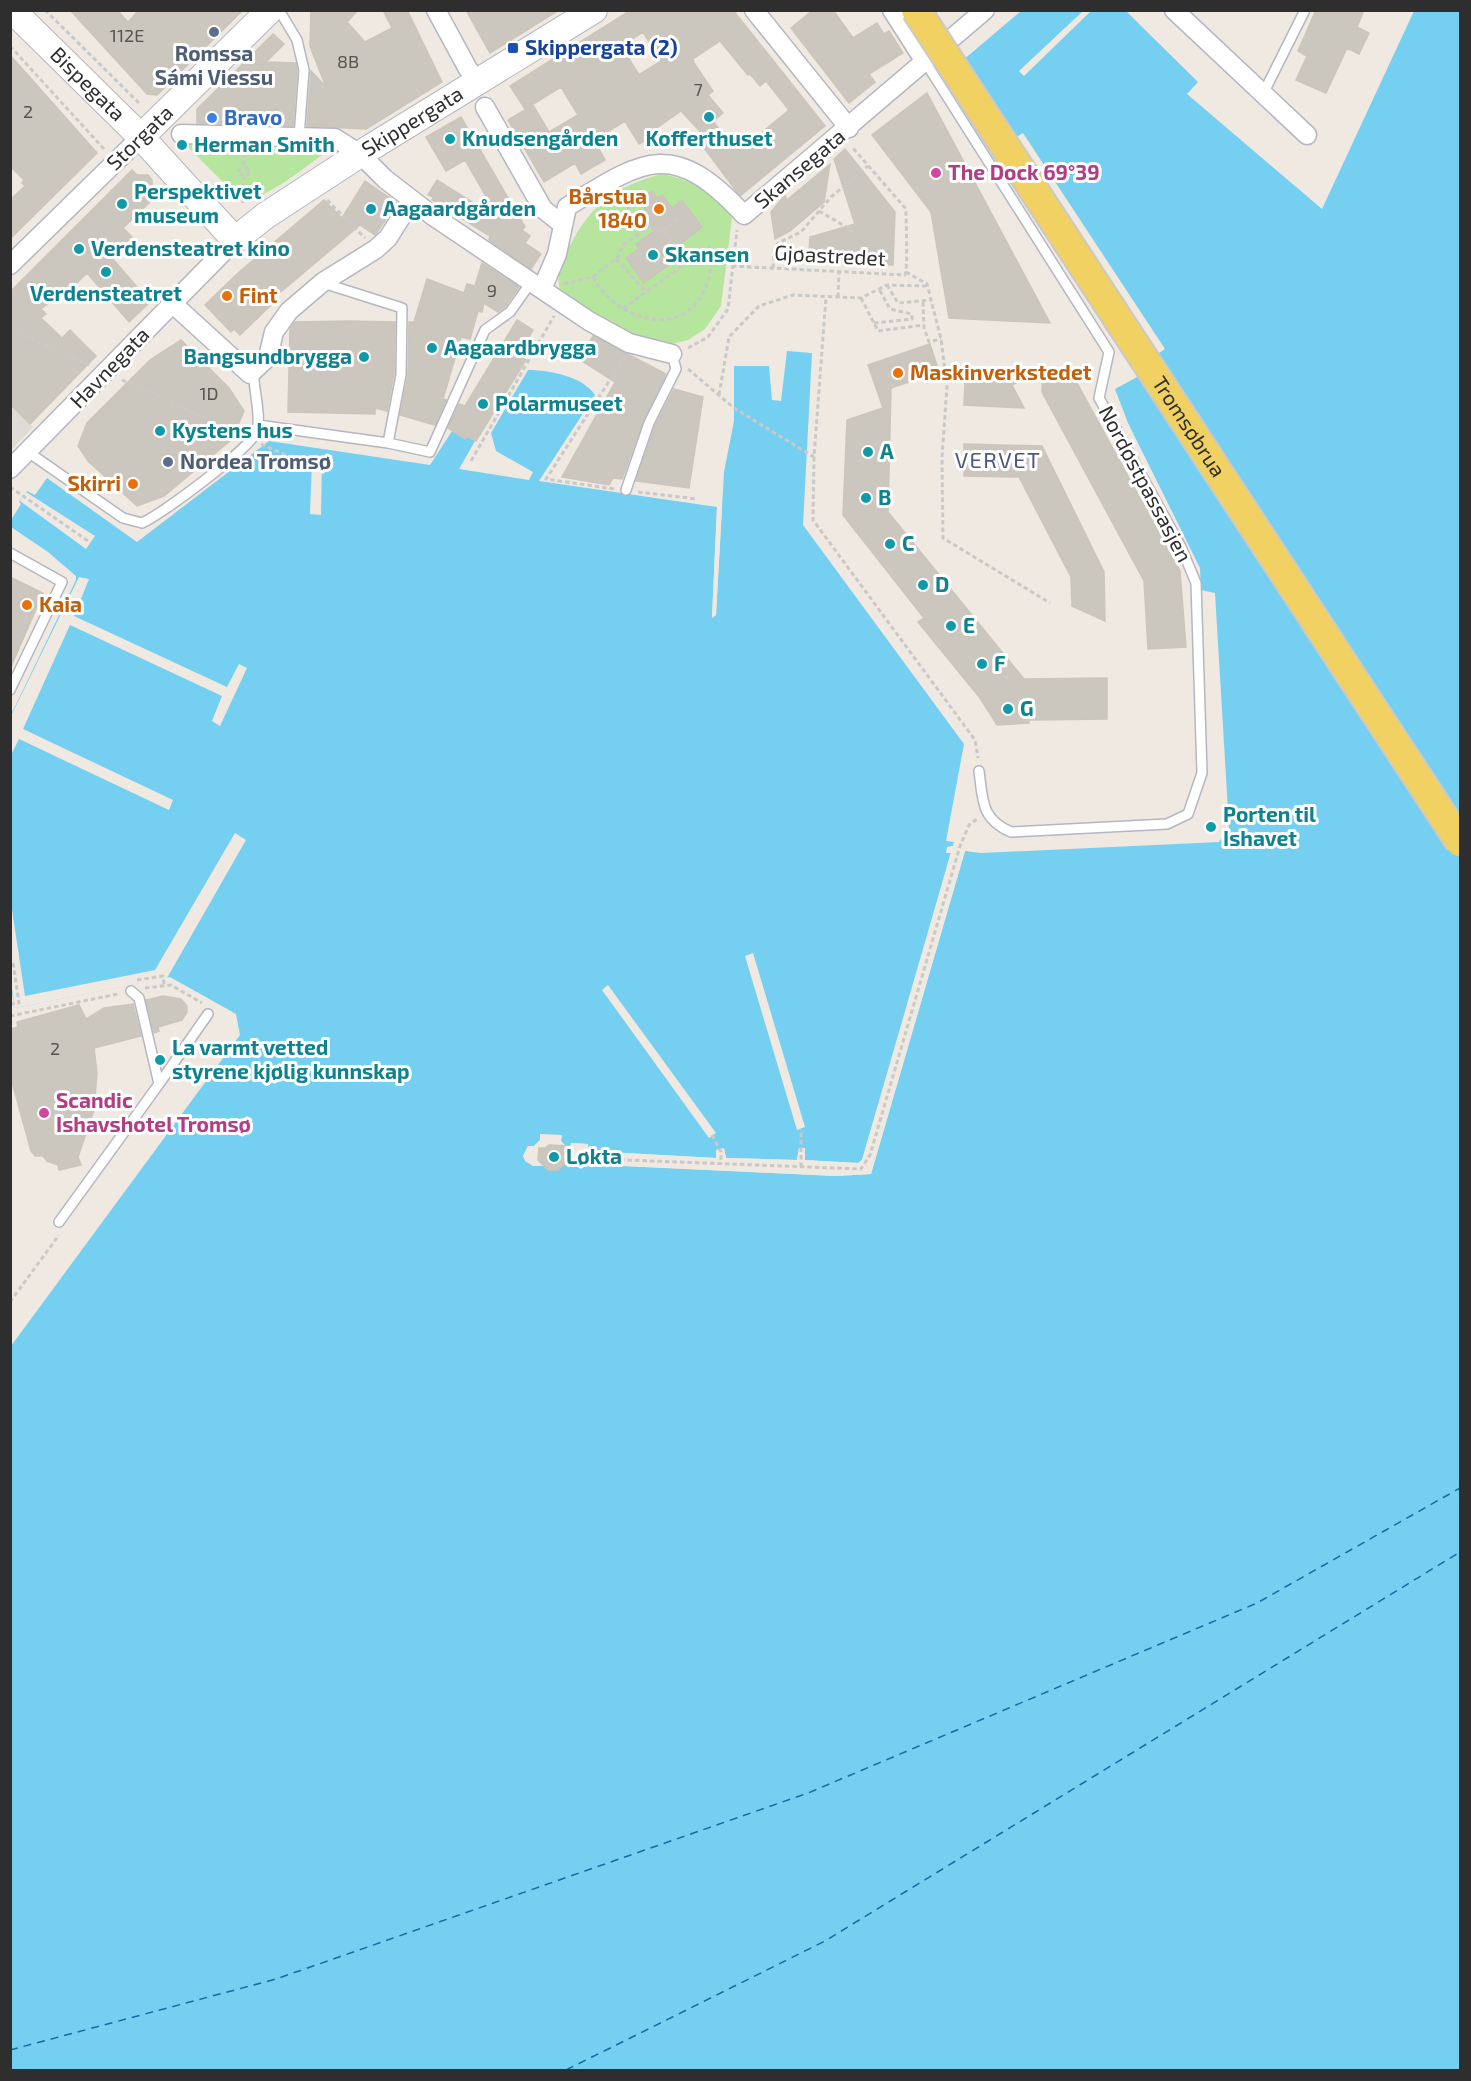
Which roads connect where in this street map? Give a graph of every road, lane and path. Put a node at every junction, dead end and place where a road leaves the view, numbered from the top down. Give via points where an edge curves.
1 (45, 10) edge
2 (270, 10) edge
3 (279, 10) edge
4 (436, 10) edge
5 (594, 10) edge
6 (754, 10) edge
7 (985, 10) edge
8 (1174, 10) edge
9 (1305, 10) edge
10 (11, 11) edge
11 (901, 11) edge
12 (10, 46) edge
13 (924, 60) junction
14 (479, 83) junction
15 (1263, 94) junction
16 (141, 105) dead end
17 (485, 107) dead end
18 (845, 131) junction
19 (181, 134) dead end
20 (1307, 135) dead end
21 (141, 137) junction
22 (299, 137) junction
23 (360, 154) junction
24 (122, 155) junction
25 (868, 166) junction
26 (244, 177) dead end
27 (622, 194) dead end
28 (323, 197) dead end
29 (412, 200) junction
30 (243, 203) dead end
31 (819, 211) junction
32 (744, 215) junction
33 (678, 219) dead end
34 (562, 224) junction
35 (662, 230) junction
36 (643, 231) junction
37 (853, 231) dead end
38 (235, 240) junction
39 (376, 249) junction
40 (616, 259) junction
41 (688, 263) junction
42 (10, 265) edge
43 (732, 266) junction
44 (773, 268) junction
45 (839, 272) junction
46 (906, 272) junction
47 (593, 277) junction
48 (323, 282) junction
49 (537, 285) junction
50 (887, 285) junction
51 (927, 286) junction
52 (879, 289) junction
53 (646, 292) junction
54 (826, 297) junction
55 (838, 297) junction
56 (861, 298) junction
57 (930, 300) junction
58 (922, 302) junction
59 (562, 303) junction
60 (173, 304) junction
61 (622, 309) junction
62 (874, 323) junction
63 (924, 325) junction
64 (10, 329) edge
65 (941, 339) junction
66 (633, 344) junction
67 (672, 354) junction
68 (95, 368) dead end
69 (250, 374) junction
70 (116, 377) dead end
71 (719, 395) junction
72 (258, 425) junction
73 (243, 435) dead end
74 (254, 440) dead end
75 (388, 443) junction
76 (28, 452) junction
77 (814, 457) junction
78 (471, 461) dead end
79 (317, 469) dead end
80 (10, 470) edge
81 (10, 487) edge
82 (626, 490) junction
83 (697, 499) dead end
84 (91, 543) dead end
85 (10, 554) edge
86 (1050, 603) dead end
87 (10, 690) edge
88 (979, 771) joint
89 (987, 812) junction
90 (1461, 842) edge
91 (13, 963) dead end
92 (164, 984) junction
93 (131, 986) junction
94 (10, 1004) edge
95 (208, 1014) joint
96 (10, 1016) edge
97 (159, 1084) junction
98 (801, 1129) dead end
99 (712, 1135) dead end
100 (575, 1158) dead end
101 (721, 1164) junction
102 (801, 1167) junction
103 (59, 1222) dead end
104 (62, 1232) dead end
105 (10, 1302) edge

1 - 16 path
2 - 21 street, Storgata
3 - 22 lane via 297,40 304,70
4 - 14 street
5 - 14 street, Skippergata
6 - 18 street
7 - 13 street, Skansegata
8 - 15 street
9 - 15 lane
10 - 21 street, Bispegata
11 - 13 street
11 - 90 main road, Tromsøbrua, bridge
12 - 24 path via 106,151
13 - 18 street, Skansegata
13 - 89 lane, Nordøstpassasjen via 1109,352 1100,398 1181,547 1196,583 1202,772 1188,814 1167,824 1011,832 995,825
14 - 23 street, Skippergata
15 - 20 street
17 - 34 street via 543,209
18 - 25 path, Gjøastredet
18 - 32 street, Skansegata
19 - 22 street
21 - 24 street, Storgata
21 - 38 street, Bispegata
22 - 23 street via 335,138
23 - 29 street
23 - 38 street, Skippergata
24 - 42 street, Storgata
25 - 31 path
25 - 46 path, Gjøastredet via 906,209
26 - 30 path
27 - 36 path
28 - 39 path
29 - 39 street via 388,238
29 - 49 street
31 - 37 path
31 - 44 path via 801,232 778,243
32 - 34 street via 716,187 661,162 642,165 613,178 567,207
32 - 43 path, Skansegata via 734,236
33 - 35 path
34 - 49 street via 557,254
35 - 36 path via 657,232 651,225
35 - 41 path
36 - 40 path via 622,246
38 - 60 street, Havnegata
39 - 48 street
40 - 47 path
40 - 53 path
41 - 53 path
41 - 61 path via 709,247 710,276 703,295 691,310 678,317 656,319
43 - 44 path, Gjøastredet
43 - 67 path, Skansegata via 728,309 718,325 697,344
44 - 45 path, Gjøastredet
45 - 46 path, Gjøastredet
45 - 55 path
46 - 51 path
47 - 49 path
47 - 61 path via 603,293
48 - 69 street via 289,311 274,332 268,357
48 - 75 lane via 402,308 400,375
49 - 59 street
49 - 75 lane via 485,330 430,452
50 - 51 path
50 - 52 path
50 - 58 path via 898,303
51 - 57 path
52 - 56 path
52 - 62 path via 890,309 912,314 912,319
53 - 61 path
54 - 55 path
54 - 71 path via 793,295 759,306 729,337
54 - 77 path
55 - 56 path
56 - 62 path
57 - 58 path
57 - 65 path
58 - 63 path
59 - 66 street
59 - 78 path
60 - 69 street
60 - 76 street, Havnegata
62 - 63 path via 878,331
63 - 65 path via 929,342
64 - 68 path
65 - 86 path via 947,386 942,458 943,538
66 - 67 street
66 - 82 path via 546,479
67 - 71 path
67 - 82 lane via 676,369 650,423
69 - 72 lane via 254,380
70 - 73 path
71 - 77 path
72 - 75 lane
72 - 76 lane via 255,436 218,470 142,523 123,518
74 - 79 path
76 - 80 street, Havnegata
77 - 88 path via 813,520 975,740
81 - 84 path
82 - 83 path
85 - 87 lane via 62,582
88 - 89 lane
89 - 102 path via 969,825 960,846 867,1163 861,1169
91 - 94 path via 19,1003
92 - 93 path
92 - 93 path via 163,976
92 - 95 path via 201,1001
93 - 96 path
93 - 97 lane via 139,998
95 - 97 lane
97 - 103 lane
98 - 102 path
99 - 101 path via 721,1152
100 - 101 path
101 - 102 path
104 - 105 path

